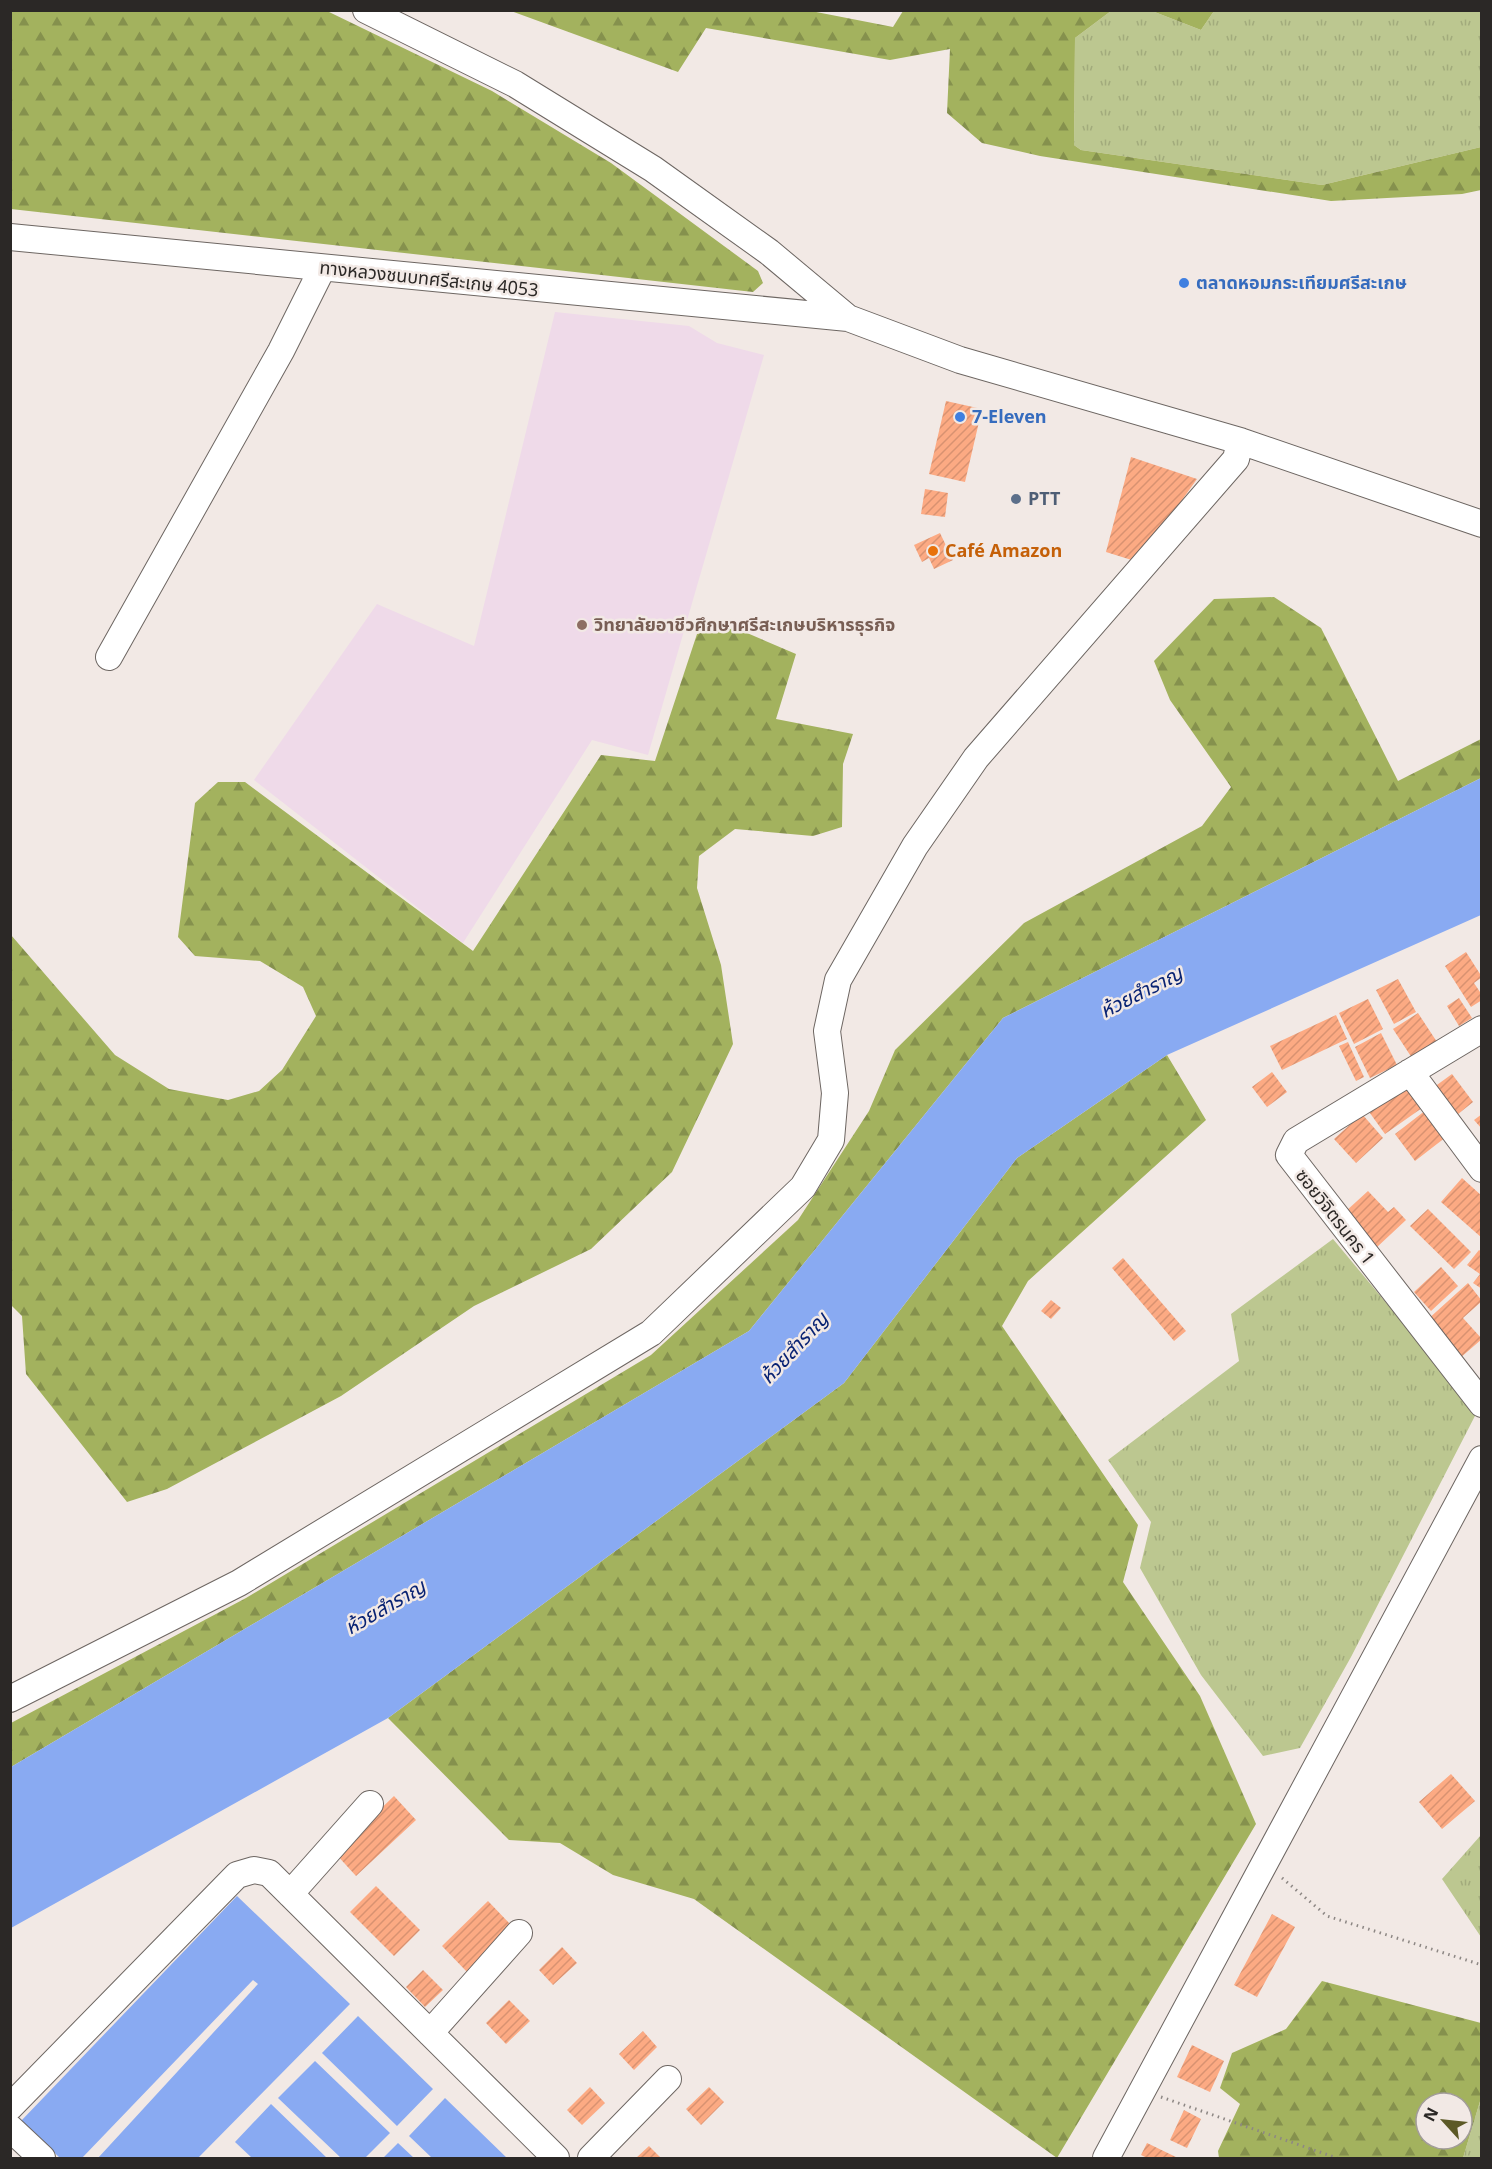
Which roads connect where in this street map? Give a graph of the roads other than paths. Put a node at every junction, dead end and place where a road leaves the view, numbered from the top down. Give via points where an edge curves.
1 (366, 10) edge
2 (10, 237) edge
3 (322, 268) junction
4 (848, 318) junction
5 (1240, 441) junction
6 (1482, 524) edge
7 (109, 657) dead end
8 (1482, 1029) edge
9 (1410, 1072) junction
10 (1482, 1169) edge
11 (1482, 1404) edge
12 (1482, 1459) edge
13 (10, 1699) edge
14 (370, 1804) dead end
15 (290, 1894) junction
16 (519, 1933) dead end
17 (430, 2033) junction
18 (668, 2079) dead end
19 (10, 2107) edge
20 (10, 2128) edge
21 (42, 2158) edge
22 (556, 2158) edge
23 (591, 2158) edge
24 (1106, 2158) edge

1 - 4 street via 515,84 653,169 769,252
2 - 3 street, ทางหลวงชนบทศรีสะเกษ 4053
3 - 4 street, ทางหลวงชนบทศรีสะเกษ 4053
3 - 7 street via 281,351
4 - 5 street via 960,360
5 - 6 street
5 - 13 street via 1236,459 976,758 915,846 838,980 827,1031 835,1093 831,1140 803,1187 651,1333 239,1583
8 - 9 street, ซอยวิจิตรนคร 1
9 - 10 street
9 - 11 street, ซอยวิจิตรนคร 1 via 1296,1141 1289,1155
12 - 24 street
14 - 15 street
15 - 17 street
15 - 19 street via 269,1873 254,1870 237,1875
16 - 17 street
17 - 22 street
18 - 23 street
20 - 21 street

